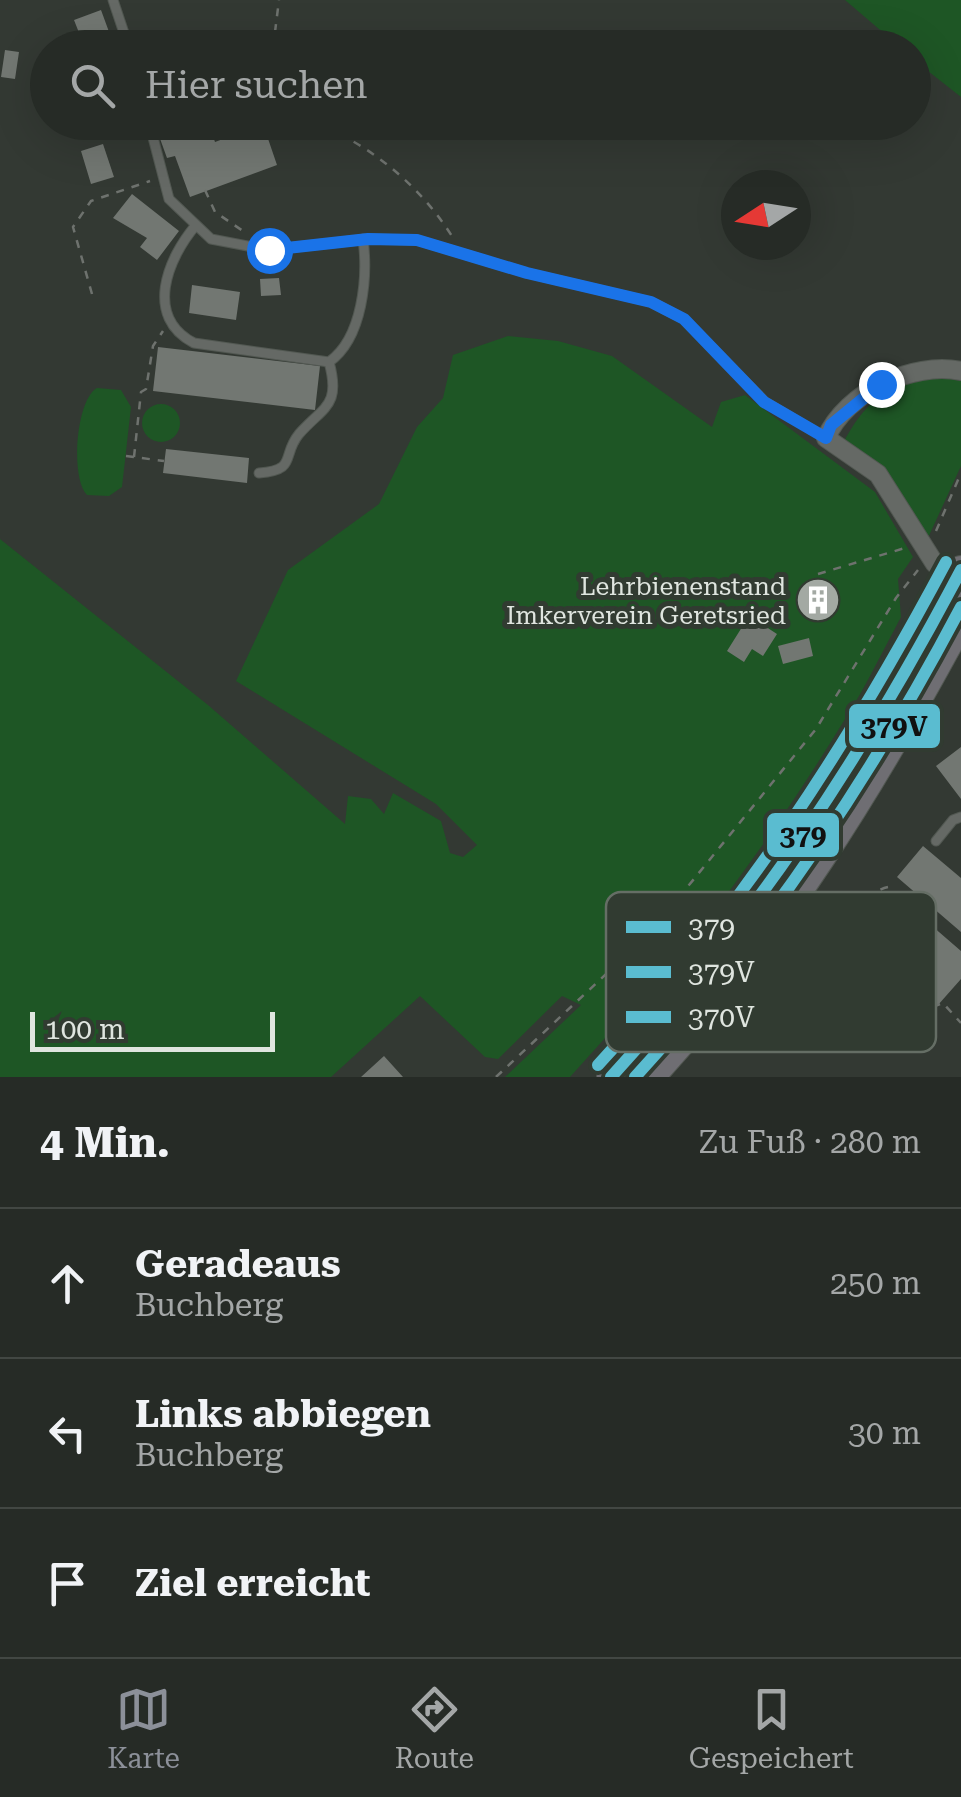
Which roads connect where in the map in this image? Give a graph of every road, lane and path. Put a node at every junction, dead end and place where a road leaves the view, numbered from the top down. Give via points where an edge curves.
1 (113, 0) edge
2 (279, 0) edge
3 (123, 30) edge
4 (275, 30) edge
5 (153, 140) edge
6 (352, 140) edge
7 (164, 177) junction
8 (204, 190) dead end
9 (196, 225) junction
10 (257, 236) dead end
11 (363, 239) junction
12 (462, 252) junction
13 (92, 294) dead end
14 (170, 322) junction
15 (329, 362) junction
16 (961, 372) edge
17 (826, 438) junction
18 (126, 456) dead end
19 (134, 458) junction
20 (164, 462) dead end
21 (961, 472) edge
22 (258, 473) dead end
23 (941, 558) edge
24 (818, 574) dead end
25 (950, 616) edge
26 (961, 817) edge
27 (936, 841) dead end
28 (888, 887) dead end
29 (683, 892) edge
30 (770, 892) edge
31 (796, 892) edge
32 (880, 892) edge
33 (606, 972) edge
34 (936, 1006) edge
35 (961, 1023) edge
36 (634, 1052) edge
37 (671, 1052) edge
38 (496, 1077) edge
39 (611, 1077) edge
40 (650, 1077) edge

1 - 3 lane
2 - 4 path
5 - 7 lane
6 - 12 path via 439,215
7 - 9 lane via 169,198
7 - 13 path via 113,190 91,201 78,218 76,244
8 - 10 path via 230,226
9 - 11 lane via 210,239 269,250
9 - 14 lane via 181,242 165,284
11 - 12 lane via 417,240
11 - 15 lane via 361,300 352,332
12 - 17 lane via 651,302 684,319 764,402
14 - 15 lane via 194,343
14 - 19 path via 152,346
15 - 22 lane via 335,382 327,410 297,436 289,462 277,472
16 - 17 street via 910,370 881,384 831,425
17 - 23 street via 878,474
18 - 19 path
19 - 20 path
21 - 23 path
23 - 24 path
23 - 25 main road
23 - 29 path via 816,730
25 - 30 main road
25 - 31 main road via 848,822
26 - 27 lane
28 - 32 path
33 - 38 path
34 - 35 path via 944,1002
36 - 39 main road
37 - 40 main road

